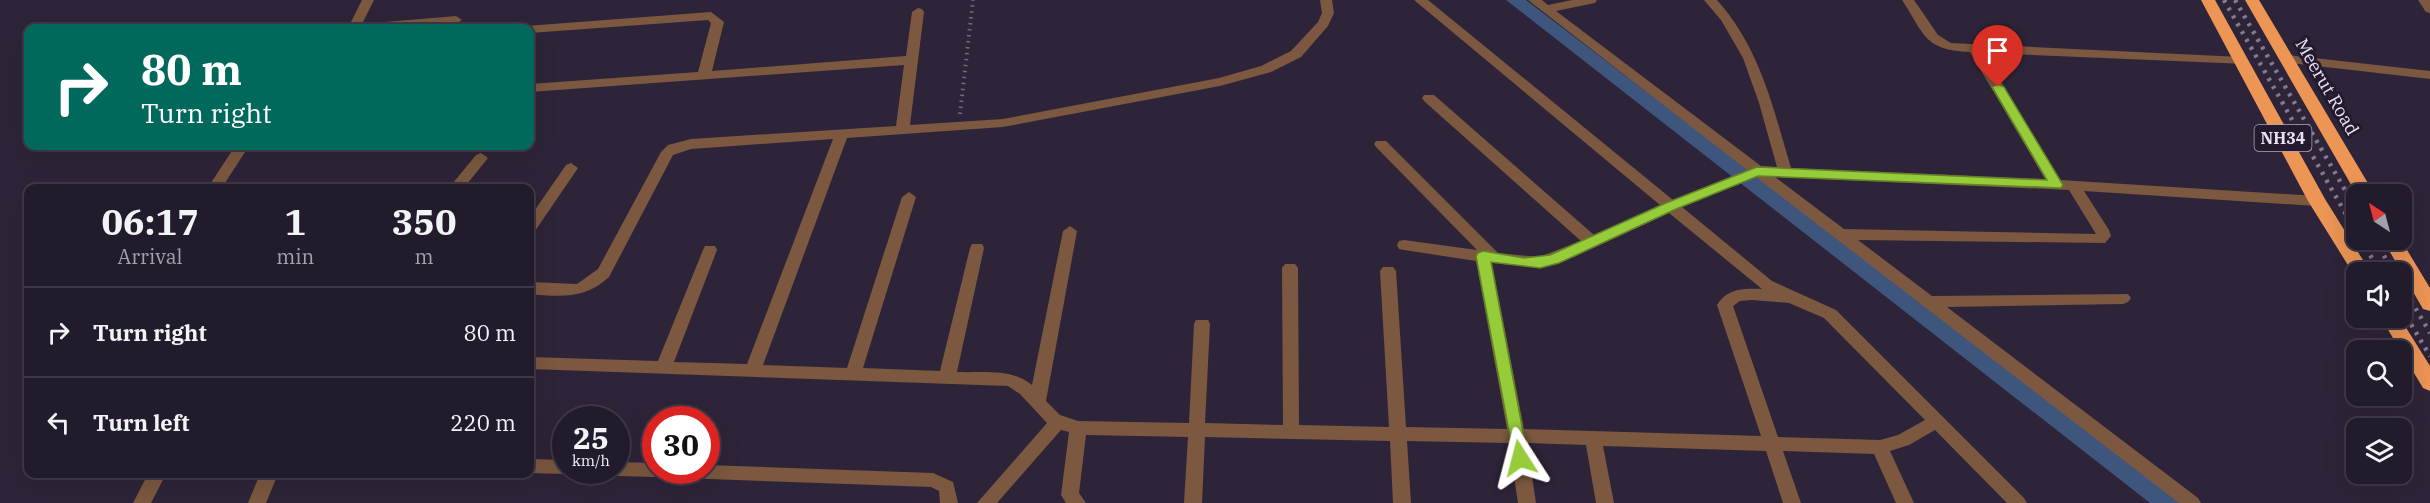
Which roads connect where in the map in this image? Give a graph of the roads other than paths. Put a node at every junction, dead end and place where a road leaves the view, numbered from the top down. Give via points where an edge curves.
1 (368, 0) edge
2 (1326, 0) edge
3 (1420, 0) edge
4 (1591, 0) edge
5 (1710, 0) edge
6 (1908, 0) edge
7 (2208, 0) edge
8 (2252, 0) edge
9 (2424, 0) edge
10 (1540, 4) edge
11 (2430, 9) edge
12 (918, 12) dead end
13 (456, 19) edge
14 (356, 24) edge
15 (399, 24) edge
16 (534, 29) edge
17 (1975, 49) junction
18 (2287, 59) junction
19 (911, 60) junction
20 (2241, 61) junction
21 (704, 75) junction
22 (2430, 75) edge
23 (534, 88) edge
24 (1430, 98) dead end
25 (902, 130) junction
26 (842, 134) junction
27 (1381, 144) dead end
28 (239, 150) edge
29 (481, 158) dead end
30 (571, 168) dead end
31 (1753, 172) junction
32 (1785, 172) junction
33 (217, 184) edge
34 (459, 184) edge
35 (2360, 184) edge
36 (2056, 185) junction
37 (2073, 185) junction
38 (909, 197) dead end
39 (2317, 201) junction
40 (1671, 206) junction
41 (534, 221) edge
42 (1070, 231) dead end
43 (1840, 234) junction
44 (1592, 242) junction
45 (1404, 245) dead end
46 (976, 248) dead end
47 (710, 250) dead end
48 (2398, 250) edge
49 (1489, 257) junction
50 (2355, 262) edge
51 (1290, 268) dead end
52 (1388, 271) dead end
53 (534, 288) edge
54 (2123, 298) dead end
55 (1791, 299) junction
56 (1929, 302) junction
57 (2430, 304) edge
58 (1202, 324) dead end
59 (2396, 328) edge
60 (534, 363) edge
61 (664, 367) junction
62 (753, 370) junction
63 (853, 374) junction
64 (947, 378) junction
65 (2430, 383) edge
66 (1037, 402) junction
67 (1058, 422) junction
68 (1935, 422) junction
69 (1078, 428) junction
70 (1198, 431) junction
71 (1291, 431) junction
72 (1398, 434) junction
73 (1517, 436) junction
74 (1593, 438) junction
75 (1771, 444) junction
76 (1880, 447) junction
77 (534, 466) edge
78 (552, 467) edge
79 (720, 472) edge
80 (155, 478) edge
81 (267, 478) edge
82 (142, 503) edge
83 (257, 503) edge
84 (949, 503) edge
85 (986, 503) edge
86 (1077, 503) edge
87 (1193, 503) edge
88 (1402, 503) edge
89 (1527, 503) edge
90 (1605, 503) edge
91 (1792, 503) edge
92 (1905, 503) edge
93 (2018, 503) edge
94 (2192, 503) edge

1 - 14 street
2 - 25 street via 1328,13 1324,23 1308,43 1284,62 1266,69 1220,82 1036,118
3 - 40 street
4 - 10 street
5 - 32 street via 1730,24 1752,62
6 - 17 street via 1939,43
7 - 20 highway, NH34
8 - 18 highway, Meerut Road / NH34
9 - 11 street
10 - 31 street
12 - 19 street
13 - 15 street
16 - 21 street via 711,16 718,22
17 - 20 street
17 - 36 street
18 - 22 street
18 - 35 highway, Meerut Road / NH34
19 - 21 street
19 - 25 street
20 - 39 highway, NH34
21 - 23 street
24 - 44 street
25 - 26 street
26 - 53 street via 674,148 668,152 595,283 572,291
26 - 62 street
27 - 49 street
28 - 33 street
29 - 34 street
30 - 41 street
31 - 32 street
31 - 40 street
31 - 43 street
32 - 36 street
36 - 37 street
37 - 39 street
37 - 43 street via 2102,230 2104,236 2100,239
38 - 63 street
39 - 50 highway, NH34
40 - 44 street
40 - 55 street via 1767,285
42 - 66 street
43 - 56 street
44 - 49 street via 1540,263
45 - 49 street
46 - 64 street
47 - 61 street
48 - 57 highway
49 - 73 street
51 - 71 street
52 - 72 street
54 - 56 street
55 - 68 street via 1811,303 1830,314
55 - 75 street via 1736,295 1725,305
56 - 94 street
58 - 70 street
59 - 65 highway
60 - 61 street
61 - 62 street
62 - 63 street
63 - 64 street
64 - 66 street via 1018,382
66 - 67 street
67 - 69 street
67 - 85 street
68 - 76 street via 1903,440
68 - 93 street
69 - 70 street
69 - 86 street via 1070,495
70 - 71 street
70 - 87 street
71 - 72 street
72 - 73 street
72 - 88 street
73 - 74 street
73 - 89 street
74 - 75 street
74 - 90 street
75 - 76 street
75 - 91 street
76 - 92 street
77 - 78 street
79 - 84 street via 933,480 947,487
80 - 82 street
81 - 83 street

